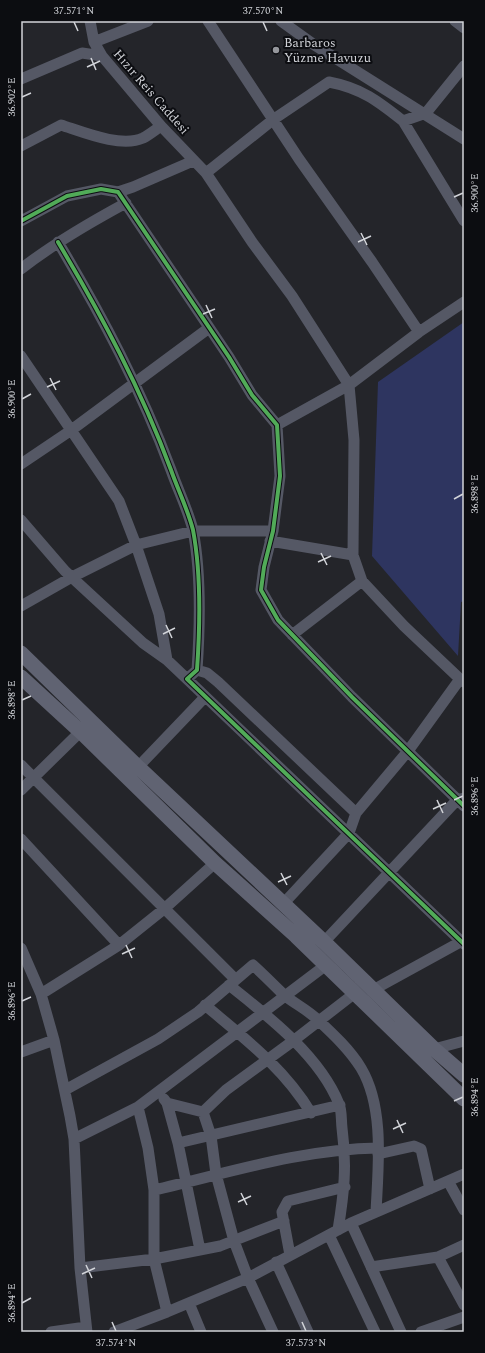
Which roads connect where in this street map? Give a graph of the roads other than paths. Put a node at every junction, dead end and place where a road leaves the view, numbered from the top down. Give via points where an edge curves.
1 (90, 21) edge
2 (148, 21) edge
3 (208, 21) edge
4 (281, 21) edge
5 (455, 21) edge
6 (464, 28) edge
7 (94, 42) junction
8 (102, 56) junction
9 (464, 66) edge
10 (21, 79) edge
11 (426, 114) junction
12 (274, 119) junction
13 (404, 121) junction
14 (161, 126) junction
15 (464, 139) edge
16 (21, 146) edge
17 (193, 161) junction
18 (206, 173) junction
19 (118, 192) junction
20 (126, 203) junction
21 (21, 221) edge
22 (464, 221) edge
23 (58, 242) junction
24 (21, 269) edge
25 (464, 302) edge
26 (209, 328) junction
27 (419, 332) junction
28 (21, 356) edge
29 (134, 383) junction
30 (349, 385) junction
31 (277, 425) junction
32 (70, 431) junction
33 (21, 464) edge
34 (21, 520) edge
35 (193, 531) junction
36 (271, 536) junction
37 (136, 545) junction
38 (353, 555) junction
39 (72, 577) junction
40 (362, 581) junction
41 (22, 605) edge
42 (292, 635) junction
43 (21, 653) edge
44 (167, 660) junction
45 (197, 670) junction
46 (21, 676) edge
47 (187, 679) junction
48 (462, 681) edge
49 (205, 697) junction
50 (80, 732) junction
51 (408, 751) junction
52 (21, 765) edge
53 (138, 767) junction
54 (35, 777) junction
55 (21, 790) edge
56 (462, 801) edge
57 (356, 813) junction
58 (350, 833) junction
59 (21, 839) edge
60 (215, 863) junction
61 (389, 871) junction
62 (284, 903) junction
63 (164, 909) junction
64 (324, 942) junction
65 (463, 942) edge
66 (119, 945) junction
67 (21, 948) edge
68 (326, 965) junction
69 (232, 982) junction
70 (373, 990) junction
71 (355, 993) junction
72 (41, 994) junction
73 (286, 996) junction
74 (205, 1005) junction
75 (264, 1013) junction
76 (319, 1020) junction
77 (238, 1033) junction
78 (54, 1040) junction
79 (293, 1041) junction
80 (464, 1041) edge
81 (434, 1049) junction
82 (21, 1052) edge
83 (269, 1059) junction
84 (464, 1075) edge
85 (64, 1090) junction
86 (158, 1091) junction
87 (464, 1099) edge
88 (167, 1103) junction
89 (340, 1105) junction
90 (138, 1107) junction
91 (203, 1112) junction
92 (311, 1113) junction
93 (210, 1136) junction
94 (74, 1139) junction
95 (178, 1143) junction
96 (345, 1148) junction
97 (378, 1151) junction
98 (464, 1166) edge
99 (216, 1174) junction
100 (464, 1174) edge
101 (464, 1178) edge
102 (448, 1181) junction
103 (187, 1182) junction
104 (345, 1187) junction
105 (430, 1189) junction
106 (154, 1190) junction
107 (464, 1210) edge
108 (376, 1212) junction
109 (284, 1221) junction
110 (351, 1223) junction
111 (334, 1233) junction
112 (234, 1241) junction
113 (464, 1245) edge
114 (200, 1250) junction
115 (290, 1255) junction
116 (438, 1257) junction
117 (154, 1259) junction
118 (276, 1262) junction
119 (80, 1268) junction
120 (371, 1268) junction
121 (248, 1278) junction
122 (189, 1303) junction
123 (464, 1305) edge
124 (167, 1312) junction
125 (464, 1317) edge
126 (87, 1329) edge
127 (51, 1332) edge
128 (114, 1332) edge
129 (201, 1332) edge
130 (272, 1332) edge
131 (308, 1332) edge
132 (375, 1332) edge
133 (401, 1332) edge
134 (421, 1332) edge

1 - 7 street, Hızır Reis Caddesi
2 - 7 street
3 - 12 street
4 - 11 street via 313,44
5 - 6 street
7 - 8 street, Hızır Reis Caddesi
8 - 10 street via 82,53
8 - 14 street, Hızır Reis Caddesi
9 - 11 street
11 - 13 street
11 - 15 street
12 - 13 street via 329,82 344,84 373,97
12 - 18 street
12 - 27 street
13 - 22 street
14 - 16 street via 142,139 124,141 101,138 61,125
14 - 17 street, Hızır Reis Caddesi
17 - 18 street, Hızır Reis Caddesi
17 - 19 street
18 - 30 street, Hızır Reis Caddesi via 292,296
19 - 20 street
19 - 21 street via 101,189 67,196
20 - 23 street
20 - 26 street
23 - 24 street
23 - 29 street via 102,317
25 - 27 street
26 - 29 street
26 - 31 street via 252,395
27 - 30 street
28 - 32 street
29 - 32 street
29 - 35 street via 153,421
30 - 31 street
30 - 38 street via 354,440
31 - 36 street via 280,476
32 - 33 street
32 - 37 street via 119,501
34 - 39 street
35 - 36 street
35 - 37 street
35 - 45 street via 198,601
36 - 38 street
36 - 42 street via 261,590 278,620
37 - 39 street
37 - 44 street via 159,614
38 - 40 street
39 - 41 street
39 - 44 street via 143,643
40 - 42 street
40 - 48 street via 404,626
42 - 51 street
43 - 53 main road
44 - 47 street
45 - 47 street
45 - 57 street via 207,673 218,682
46 - 50 main road
47 - 49 street
48 - 51 street
49 - 53 street
49 - 58 street
50 - 54 street
50 - 60 main road
51 - 56 street
51 - 57 street
52 - 54 street
53 - 62 main road
54 - 55 street
54 - 63 street
56 - 61 street
57 - 58 street
58 - 61 street
58 - 62 street
59 - 66 street
60 - 63 street
60 - 68 main road
61 - 64 street
61 - 65 street
62 - 64 main road
63 - 66 street
63 - 69 street
64 - 70 main road
65 - 70 street
66 - 72 street
67 - 72 street
68 - 71 main road
68 - 73 street
69 - 73 street via 253,965
69 - 74 street
69 - 75 street
70 - 81 main road
71 - 76 street
71 - 87 main road
72 - 78 street
73 - 75 street
73 - 76 street
74 - 77 street
74 - 85 street via 158,1040
75 - 77 street
75 - 79 street
76 - 79 street
76 - 97 street via 351,1054 362,1070 375,1110
77 - 83 street
77 - 86 street
78 - 82 street
78 - 85 street
79 - 83 street
79 - 89 street via 325,1076
80 - 81 street
81 - 84 main road
83 - 91 street via 226,1090
83 - 92 street via 296,1090
85 - 94 street
86 - 88 street
86 - 90 street
88 - 91 street
88 - 95 street
89 - 92 street
89 - 96 street
90 - 94 street
90 - 106 street via 148,1148
91 - 93 street
92 - 93 street
93 - 95 street
93 - 99 street
94 - 119 street
95 - 103 street
96 - 97 street
96 - 99 street
96 - 104 street
97 - 105 street via 414,1146 421,1150
97 - 108 street
98 - 102 street
99 - 103 street
99 - 112 street
100 - 102 street
101 - 102 street
102 - 105 street
102 - 107 street
103 - 106 street
103 - 114 street
104 - 109 street via 288,1201 282,1212
104 - 111 street
105 - 108 street
106 - 117 street
108 - 110 street
109 - 112 street
109 - 115 street
110 - 111 street
110 - 120 street
111 - 115 street
111 - 132 street
112 - 114 street
112 - 121 street
113 - 116 street
114 - 117 street
115 - 118 street
116 - 120 street
116 - 123 street
117 - 119 street
117 - 124 street
118 - 121 street
118 - 131 street
119 - 126 street
120 - 133 street
121 - 122 street
121 - 130 street
122 - 124 street
122 - 129 street
124 - 128 street
125 - 134 street
126 - 127 street

